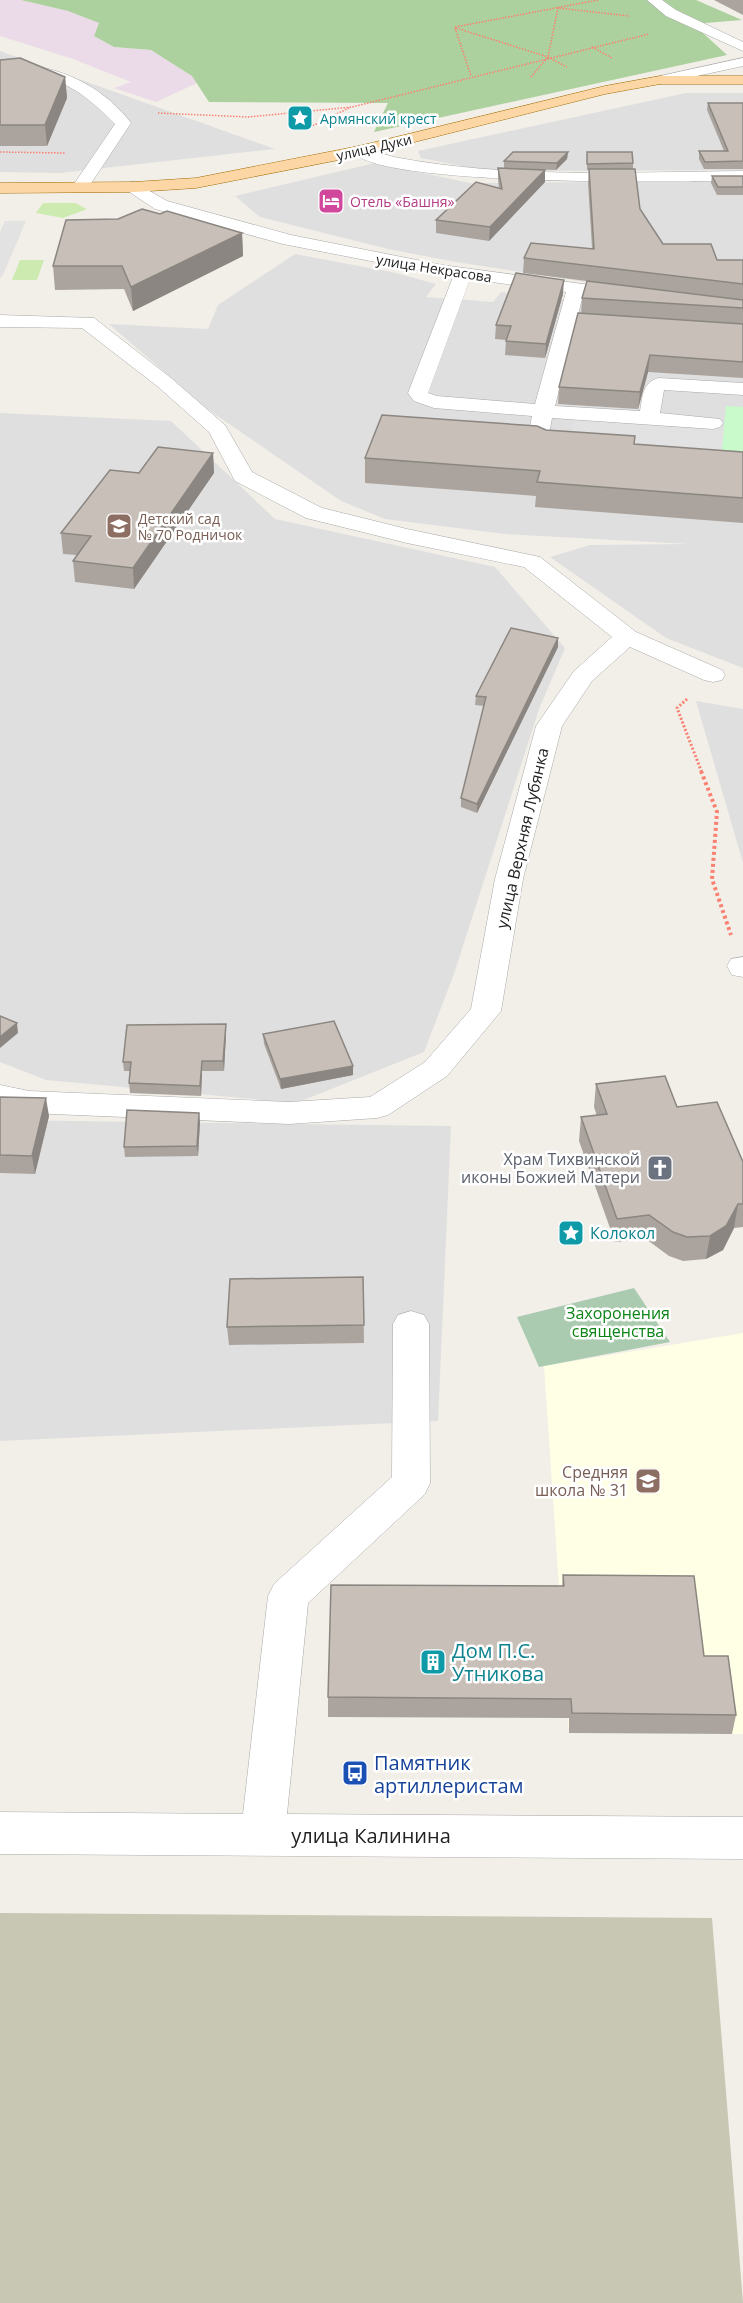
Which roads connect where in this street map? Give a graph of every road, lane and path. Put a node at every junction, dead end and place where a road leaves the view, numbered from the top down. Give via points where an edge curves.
1 (598, 0) edge
2 (654, 0) edge
3 (558, 8) junction
4 (693, 24) junction
5 (455, 27) junction
6 (743, 48) edge
7 (7, 57) edge
8 (548, 57) junction
9 (743, 62) edge
10 (567, 67) dead end
11 (30, 69) junction
12 (0, 75) edge
13 (471, 76) junction
14 (660, 80) junction
15 (743, 80) edge
16 (158, 113) dead end
17 (359, 152) junction
18 (743, 176) edge
19 (81, 187) junction
20 (134, 187) junction
21 (0, 188) edge
22 (463, 273) junction
23 (576, 288) junction
24 (640, 296) edge
25 (0, 321) edge
26 (567, 321) junction
27 (590, 322) edge
28 (743, 389) edge
29 (543, 411) junction
30 (649, 418) junction
31 (713, 423) dead end
32 (585, 449) edge
33 (627, 637) junction
34 (713, 675) dead end
35 (677, 708) dead end
36 (742, 967) edge
37 (0, 1096) edge
38 (411, 1324) dead end
39 (0, 1833) edge
40 (263, 1835) junction
41 (743, 1838) edge

1 - 3 path
2 - 4 street
3 - 4 path
3 - 5 path
3 - 8 path
4 - 6 street
4 - 8 path
5 - 8 path
5 - 13 path
7 - 11 street
8 - 10 path
8 - 13 path
9 - 14 street
11 - 12 street
11 - 19 street via 63,77 108,107 123,123
13 - 16 path via 352,106 248,117
14 - 15 main road, улица Дуки
14 - 17 main road, улица Дуки via 605,90
17 - 18 street via 382,161 494,175
17 - 20 main road, улица Дуки via 196,183
19 - 20 main road, улица Дуки
19 - 21 main road, улица Дуки
20 - 22 street, улица Некрасова via 162,205 235,227 366,257
22 - 23 street, улица Некрасова
22 - 29 street via 418,393 434,402
23 - 24 street, улица Некрасова
23 - 26 street
25 - 33 street via 87,322 218,429 243,476 314,513 531,562
26 - 27 street
26 - 29 street
28 - 30 street via 658,384
29 - 30 street
29 - 32 street via 536,438 539,443
30 - 31 street
33 - 34 street
33 - 37 street, улица Верхняя Лубянка via 583,676 549,726 508,879 486,1011 436,1070 377,1107 289,1113 29,1102
35 - 36 path via 717,812 712,879
38 - 40 street via 411,1483 288,1596
39 - 40 street, улица Калинина
40 - 41 street, улица Калинина

